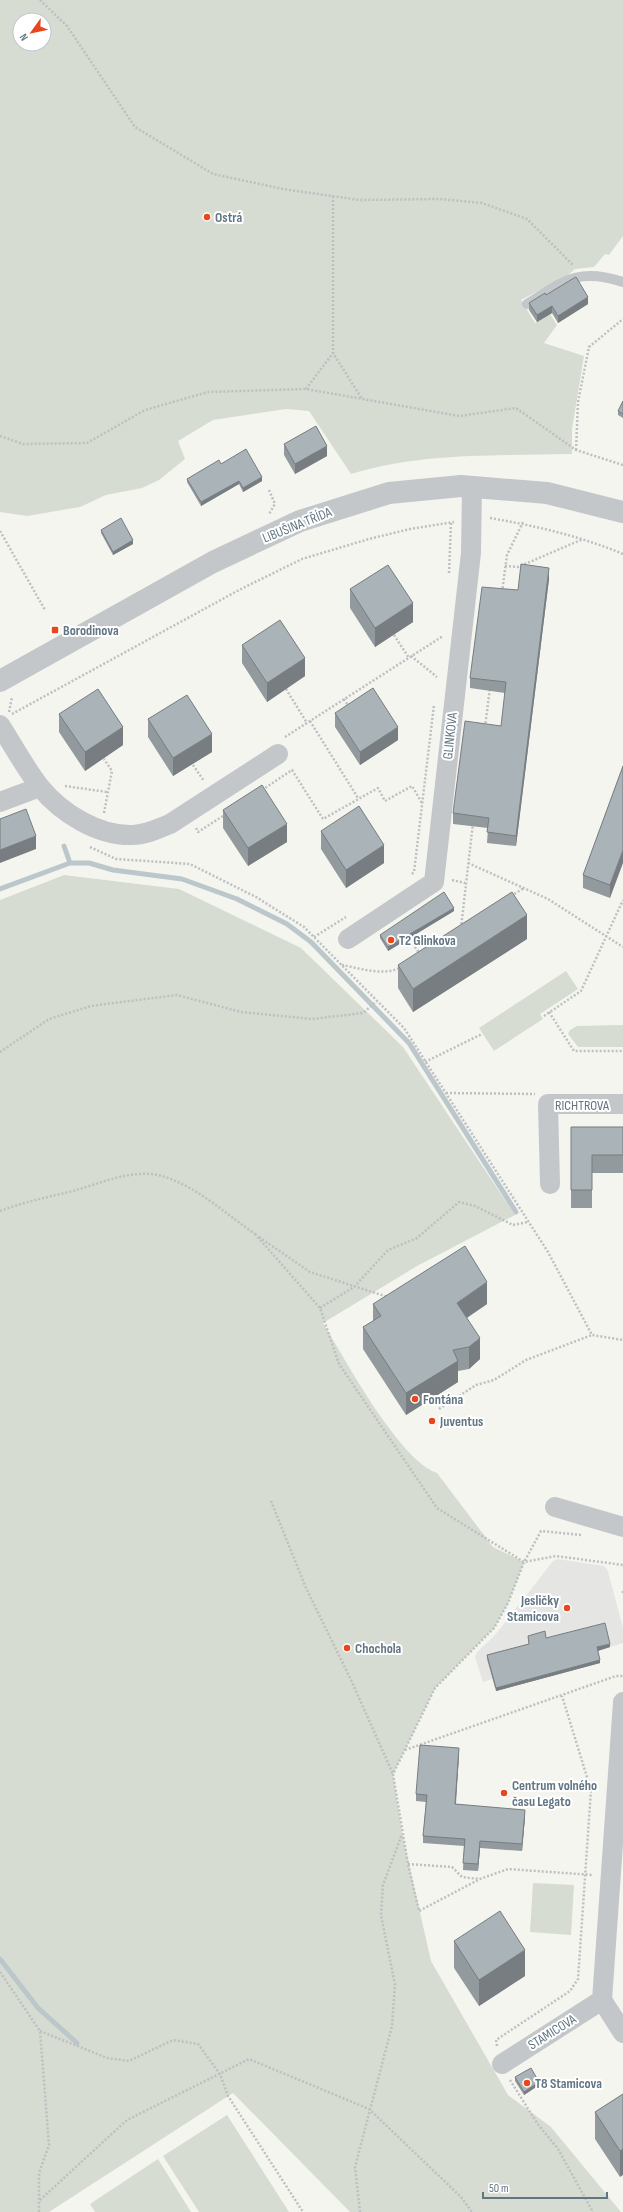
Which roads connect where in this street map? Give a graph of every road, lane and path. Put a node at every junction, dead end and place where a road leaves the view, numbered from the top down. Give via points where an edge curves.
1 (40, 0) edge
2 (332, 196) junction
3 (580, 276) junction
4 (623, 282) edge
5 (527, 304) dead end
6 (623, 319) edge
7 (333, 353) junction
8 (306, 389) junction
9 (362, 399) junction
10 (0, 436) edge
11 (576, 450) junction
12 (623, 465) edge
13 (472, 487) junction
14 (623, 512) edge
15 (472, 518) junction
16 (523, 522) junction
17 (451, 523) junction
18 (0, 531) edge
19 (583, 539) junction
20 (623, 554) edge
21 (505, 566) junction
22 (449, 576) dead end
23 (496, 594) edge
24 (45, 610) dead end
25 (444, 629) dead end
26 (394, 635) edge
27 (443, 636) junction
28 (442, 643) dead end
29 (410, 657) junction
30 (438, 670) dead end
31 (437, 677) junction
32 (0, 681) edge
33 (436, 685) dead end
34 (490, 686) edge
35 (286, 689) edge
36 (344, 700) junction
37 (434, 701) dead end
38 (350, 709) edge
39 (4, 720) edge
40 (308, 722) junction
41 (485, 731) edge
42 (279, 747) joint
43 (104, 759) edge
44 (193, 765) edge
45 (292, 770) dead end
46 (62, 786) dead end
47 (40, 787) junction
48 (207, 787) dead end
49 (107, 792) junction
50 (358, 798) junction
51 (0, 802) edge
52 (422, 804) junction
53 (474, 816) edge
54 (103, 821) dead end
55 (88, 846) dead end
56 (468, 863) junction
57 (407, 877) dead end
58 (451, 880) dead end
59 (466, 883) junction
60 (524, 888) junction
61 (505, 900) edge
62 (623, 900) edge
63 (348, 916) dead end
64 (467, 924) edge
65 (461, 928) junction
66 (455, 932) edge
67 (407, 935) edge
68 (606, 935) junction
69 (314, 937) junction
70 (348, 940) dead end
71 (623, 947) edge
72 (426, 951) edge
73 (420, 955) junction
74 (414, 958) edge
75 (342, 965) junction
76 (402, 966) edge
77 (377, 1001) junction
78 (549, 1012) junction
79 (544, 1016) dead end
80 (482, 1034) dead end
81 (623, 1051) edge
82 (0, 1052) edge
83 (425, 1062) junction
84 (623, 1104) edge
85 (550, 1184) dead end
86 (0, 1211) edge
87 (528, 1222) junction
88 (255, 1234) junction
89 (354, 1287) junction
90 (390, 1298) edge
91 (320, 1308) junction
92 (592, 1335) junction
93 (623, 1340) edge
94 (438, 1409) dead end
95 (271, 1501) dead end
96 (554, 1507) dead end
97 (623, 1527) edge
98 (586, 1535) dead end
99 (524, 1562) junction
100 (623, 1565) edge
101 (623, 1591) edge
102 (623, 1594) edge
103 (623, 1676) edge
104 (562, 1696) junction
105 (623, 1702) edge
106 (405, 1750) junction
107 (393, 1774) junction
108 (402, 1833) junction
109 (408, 1864) junction
110 (585, 1875) junction
111 (480, 1880) junction
112 (616, 1880) edge
113 (0, 1972) edge
114 (602, 2000) junction
115 (40, 2031) junction
116 (623, 2033) edge
117 (502, 2064) junction
118 (220, 2074) junction
119 (369, 2109) junction
120 (40, 2200) junction
121 (39, 2212) edge
122 (303, 2212) edge
123 (360, 2212) edge
124 (472, 2212) edge
125 (593, 2212) edge

1 - 2 path via 67,26 135,127 213,174 283,189
2 - 3 path via 360,200 440,199 482,203 527,219 576,268
2 - 7 path
3 - 4 lane via 600,276
3 - 5 lane via 568,279
6 - 11 path via 589,347 578,402
7 - 8 path
7 - 9 path
8 - 9 path
8 - 10 path via 208,392 145,410 87,443 23,444
9 - 11 path via 459,416 516,408
11 - 12 path
13 - 14 street, LIBUŠINA TŘÍDA via 547,493
13 - 15 street, GLINKOVA
13 - 32 street, LIBUŠINA TŘÍDA via 389,493 300,521 213,562
15 - 16 path via 487,517
15 - 17 path
15 - 70 street, GLINKOVA via 471,553 434,882
16 - 19 path
16 - 21 path via 507,555
17 - 22 path
17 - 39 path via 410,529 302,559 239,590
18 - 24 path
19 - 20 path
19 - 21 path via 518,567
21 - 23 path via 502,595
25 - 27 path
26 - 29 path
27 - 28 path
27 - 29 path
29 - 31 path
29 - 36 path
30 - 31 path
31 - 33 path
34 - 41 path
35 - 40 path
36 - 38 path
36 - 40 path
37 - 52 path
39 - 47 street
40 - 42 path
40 - 50 path
42 - 47 street via 170,824 151,832 132,835 107,832 83,822 61,807
43 - 49 path via 112,771
44 - 48 path
45 - 50 path via 323,819
46 - 49 path
47 - 51 street
49 - 54 path
50 - 52 path via 378,788 385,801 412,786
52 - 57 path via 414,872
53 - 56 path
55 - 69 path via 116,860 190,864 256,897 304,927
56 - 59 path
56 - 60 path
58 - 59 path
59 - 65 path
60 - 61 path
60 - 68 path via 548,898
62 - 68 path
63 - 69 path
64 - 65 path
65 - 66 path
67 - 73 path
68 - 71 path
68 - 78 path via 581,991
69 - 75 path
72 - 73 path
73 - 74 path
75 - 76 path via 377,971 396,970
75 - 77 path
77 - 82 path via 363,1013 312,1019 241,1012 176,995 91,1006 49,1019
77 - 83 path via 404,1028
78 - 79 path
78 - 81 path via 574,1051
80 - 83 path
83 - 87 path
84 - 85 street, RICHTROVA via 548,1104
86 - 88 path via 21,1203 126,1176 144,1174 164,1177 188,1187
87 - 89 path via 513,1225 475,1206 459,1202 417,1238 388,1250
87 - 92 path via 548,1252
88 - 89 path via 310,1272
88 - 91 path
89 - 90 path
89 - 91 path
91 - 99 path via 339,1364 437,1508
92 - 93 path
92 - 94 path via 526,1360 494,1380 476,1385
95 - 107 path via 306,1588
96 - 97 street
98 - 99 path via 541,1531
99 - 100 path via 556,1556
99 - 106 path via 508,1603 494,1628 435,1688
101 - 102 path
103 - 104 path via 616,1676
104 - 106 path
104 - 110 path via 591,1790
105 - 112 street
106 - 107 path
107 - 108 path
108 - 109 path
108 - 119 path via 383,1886 381,1915 395,1985 392,2026
109 - 111 path via 452,1867 462,1877
109 - 111 path via 420,1911
110 - 111 path via 508,1869
110 - 112 path
110 - 117 path via 578,1979 570,1990 496,2040
112 - 114 street
113 - 115 path
114 - 116 street
114 - 117 street, STAMICOVA
115 - 118 path via 107,2058 129,2061 173,2040 198,2044
115 - 120 path via 49,2145 39,2173
117 - 125 path via 537,2124 558,2149
118 - 119 path via 249,2060
118 - 120 path via 127,2120
118 - 122 path via 228,2096
119 - 123 path via 355,2167
119 - 124 path via 461,2197
120 - 121 path

